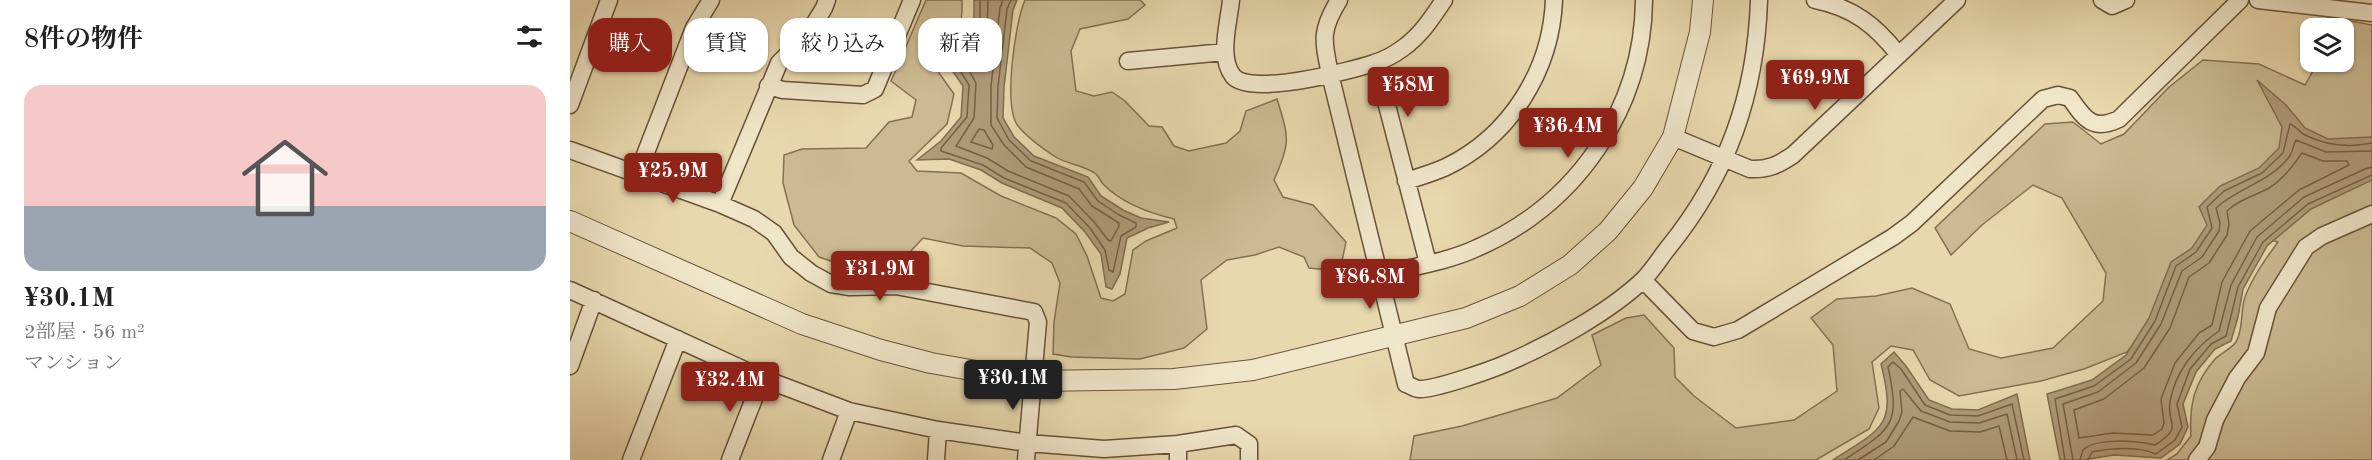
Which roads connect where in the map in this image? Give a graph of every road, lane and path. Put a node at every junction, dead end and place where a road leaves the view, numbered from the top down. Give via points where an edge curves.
1 (609, 0) edge
2 (711, 0) edge
3 (826, 0) edge
4 (912, 0) edge
5 (1231, 0) edge
6 (1339, 0) edge
7 (1444, 0) edge
8 (1554, 0) edge
9 (1644, 0) edge
10 (1703, 0) edge
11 (1759, 0) edge
12 (1815, 0) edge
13 (1957, 0) edge
14 (2102, 0) edge
15 (2126, 0) edge
16 (2240, 0) edge
17 (2258, 0) edge
18 (2372, 13) edge
19 (1225, 52) junction
20 (1899, 55) junction
21 (1128, 62) dead end
22 (1376, 63) junction
23 (1330, 75) junction
24 (768, 86) junction
25 (570, 105) edge
26 (1673, 136) junction
27 (570, 150) edge
28 (1725, 160) junction
29 (638, 173) junction
30 (1406, 181) junction
31 (720, 204) junction
32 (2372, 214) edge
33 (570, 221) edge
34 (1428, 264) junction
35 (1380, 275) junction
36 (1643, 280) junction
37 (570, 290) edge
38 (594, 300) junction
39 (1395, 336) junction
40 (678, 339) junction
41 (570, 366) edge
42 (762, 378) junction
43 (1033, 381) junction
44 (849, 411) junction
45 (938, 430) junction
46 (1028, 442) junction
47 (1178, 452) edge
48 (1103, 454) edge
49 (631, 460) edge
50 (730, 460) edge
51 (831, 460) edge
52 (936, 460) edge
53 (1026, 460) edge
54 (1249, 460) edge
55 (2197, 460) edge

1 - 25 street
2 - 29 street via 694,28
3 - 24 street via 808,34 779,63
4 - 24 street via 875,89 863,95
5 - 19 street
6 - 23 street via 1329,16 1323,39
7 - 22 street via 1426,27 1403,48
8 - 30 street via 1553,23 1543,59 1508,121 1446,167
9 - 34 street via 1636,63 1619,111 1596,153 1562,193 1523,224 1476,249
10 - 26 street via 1700,32
11 - 28 street via 1751,81
12 - 20 street via 1836,4 1858,15 1880,32
13 - 20 street
14 - 15 street via 2112,6
16 - 36 street via 2119,119 2095,124 2084,117 2070,98 2058,95 2043,99 1912,223 1738,330 1714,337 1694,331
17 - 18 street
19 - 21 street
19 - 23 street via 1233,77 1244,84 1290,83
20 - 28 street via 1778,166 1750,169
22 - 23 street
22 - 30 street
23 - 35 street
24 - 31 street
26 - 28 street
26 - 39 street via 1636,197 1608,231 1570,265 1520,296 1467,318
27 - 29 street
28 - 36 street via 1687,225
29 - 31 street
30 - 34 street
31 - 43 street via 774,233 791,257 831,284 896,286 1034,312 1038,322
32 - 55 street via 2306,247 2268,308 2256,353 2237,378 2215,420 2207,447
33 - 43 street via 802,324 901,355
34 - 35 street
35 - 39 street
36 - 39 street via 1594,316 1537,350 1496,368 1429,387 1419,389 1406,384
37 - 38 street
38 - 40 street
38 - 41 street
39 - 43 street via 1253,370 1174,379
40 - 42 street
40 - 49 street
42 - 44 street
42 - 50 street
43 - 46 street
44 - 45 street
44 - 51 street
45 - 46 street
45 - 52 street
46 - 48 street
46 - 53 street
47 - 48 street
47 - 54 street via 1236,435 1249,444

